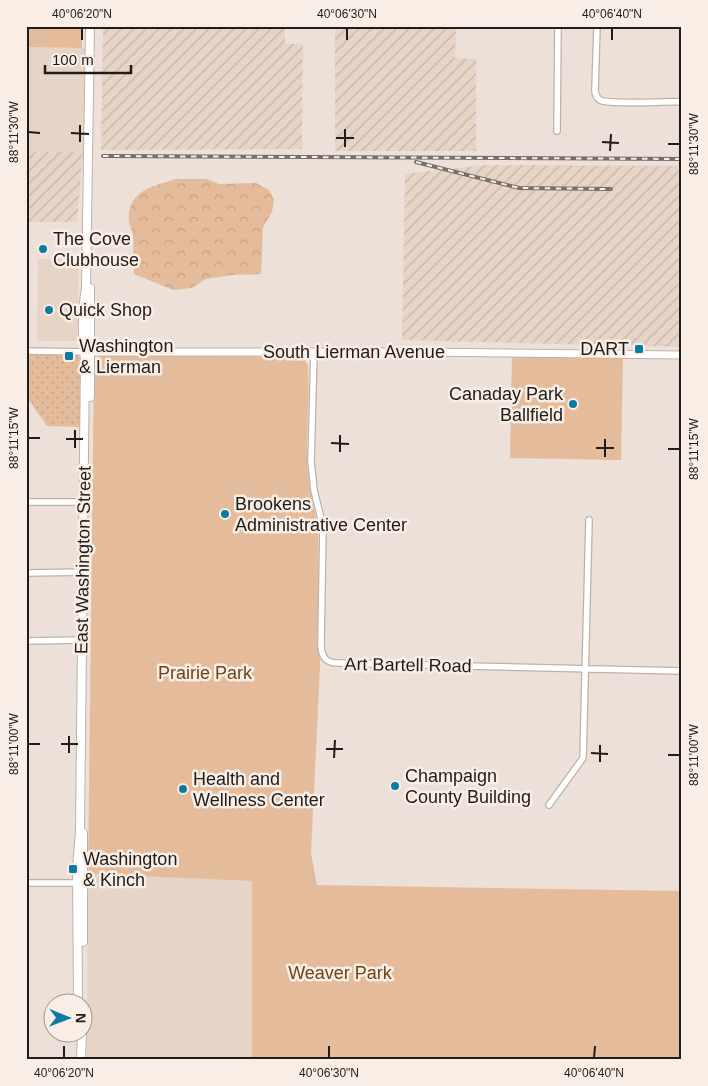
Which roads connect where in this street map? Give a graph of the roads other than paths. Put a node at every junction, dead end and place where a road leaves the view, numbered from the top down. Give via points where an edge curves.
1 (90, 26) edge
2 (94, 26) edge
3 (558, 26) edge
4 (597, 26) edge
5 (682, 102) edge
6 (557, 131) dead end
7 (26, 351) edge
8 (87, 352) junction
9 (314, 352) junction
10 (682, 355) edge
11 (26, 502) edge
12 (86, 502) junction
13 (589, 520) dead end
14 (85, 572) junction
15 (26, 573) edge
16 (84, 640) junction
17 (26, 641) edge
18 (585, 669) junction
19 (682, 670) edge
20 (549, 805) dead end
21 (26, 883) edge
22 (81, 883) junction
23 (78, 994) edge
24 (82, 994) edge
25 (80, 1044) edge
26 (80, 1060) edge

1 - 8 main road, East Washington Street
2 - 8 main road, East Washington Street
3 - 6 street
4 - 5 street via 595,94 602,101
7 - 8 street, South Lierman Avenue
8 - 9 street, South Lierman Avenue
8 - 12 main road, East Washington Street
9 - 10 street, South Lierman Avenue
9 - 18 street, Art Bartell Road via 311,462 323,527 323,656 334,663
11 - 12 street
12 - 14 main road, East Washington Street
13 - 18 street
14 - 15 street
14 - 16 main road, East Washington Street
16 - 17 street
16 - 22 main road, East Washington Street
18 - 19 street, Art Bartell Road
18 - 20 street via 583,758
21 - 22 street
22 - 23 main road, East Washington Street
22 - 24 main road, East Washington Street
25 - 26 main road

